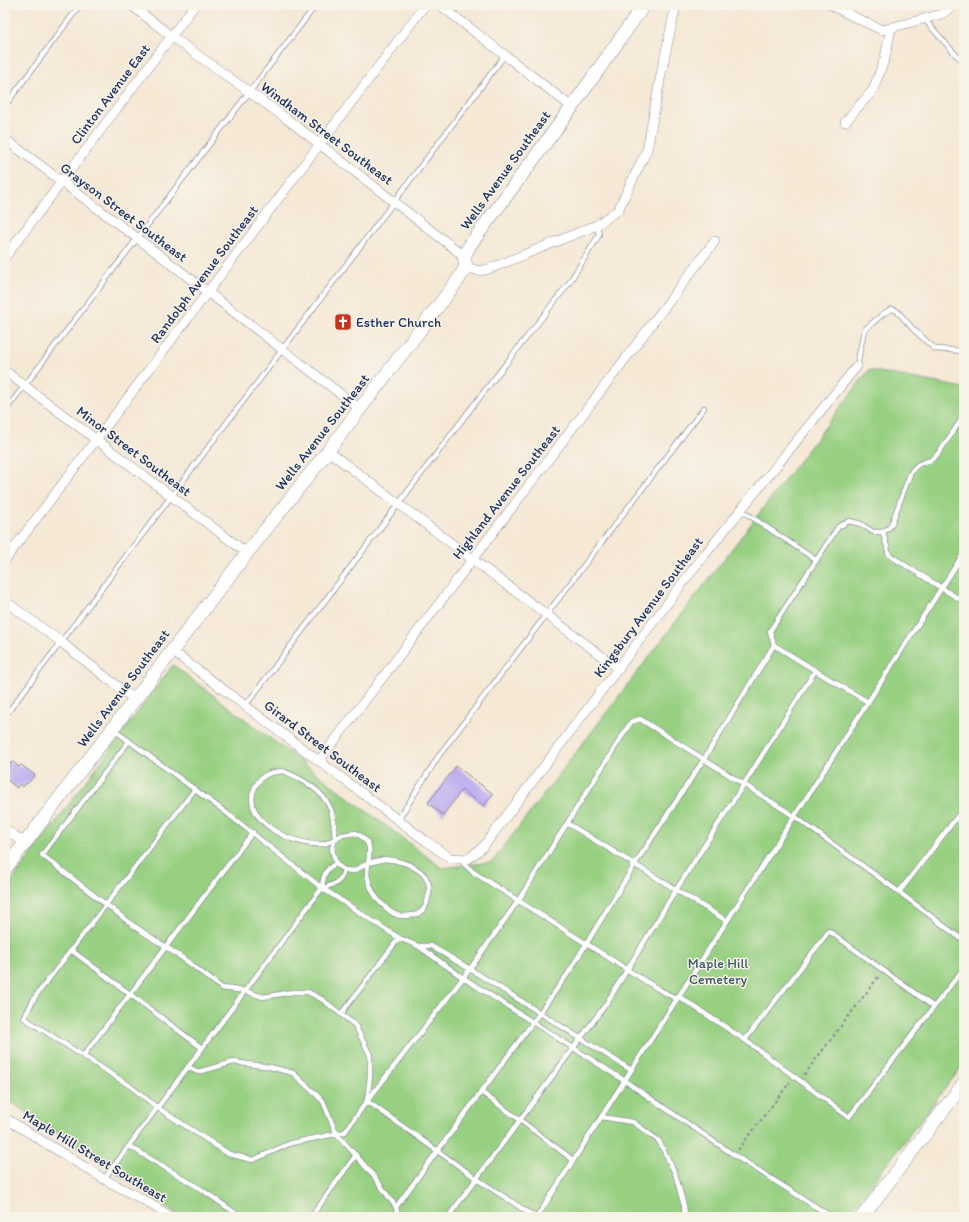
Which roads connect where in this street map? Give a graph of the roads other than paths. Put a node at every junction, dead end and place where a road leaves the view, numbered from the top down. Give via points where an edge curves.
1 (80, 5) edge
2 (131, 5) edge
3 (195, 5) edge
4 (316, 5) edge
5 (425, 5) edge
6 (440, 5) edge
7 (644, 5) edge
8 (676, 5) edge
9 (831, 5) edge
10 (955, 5) edge
11 (924, 19) junction
12 (891, 28) junction
13 (172, 36) junction
14 (505, 55) junction
15 (964, 60) edge
16 (249, 92) junction
17 (5, 106) edge
18 (572, 107) junction
19 (845, 122) dead end
20 (5, 139) edge
21 (320, 145) junction
22 (61, 182) junction
23 (394, 202) junction
24 (596, 225) junction
25 (137, 239) junction
26 (715, 241) dead end
27 (5, 257) edge
28 (465, 262) junction
29 (208, 292) junction
30 (283, 349) junction
31 (964, 351) edge
32 (857, 366) joint
33 (5, 371) edge
34 (24, 386) junction
35 (704, 408) dead end
36 (360, 409) junction
37 (5, 411) edge
38 (964, 416) edge
39 (96, 440) junction
40 (328, 451) junction
41 (172, 496) junction
42 (399, 504) junction
43 (741, 510) junction
44 (882, 532) junction
45 (247, 553) junction
46 (964, 553) edge
47 (472, 559) junction
48 (5, 560) edge
49 (816, 560) junction
50 (942, 588) junction
51 (5, 601) edge
52 (964, 602) edge
53 (546, 614) junction
54 (61, 642) junction
55 (774, 645) junction
56 (172, 651) junction
57 (619, 669) junction
58 (815, 671) junction
59 (134, 700) junction
60 (868, 702) junction
61 (246, 706) junction
62 (5, 716) edge
63 (113, 728) junction
64 (129, 741) junction
65 (704, 759) junction
66 (319, 761) junction
67 (744, 784) junction
68 (195, 789) junction
69 (964, 808) edge
70 (794, 816) junction
71 (398, 820) junction
72 (567, 823) junction
73 (5, 829) edge
74 (253, 832) junction
75 (335, 839) junction
76 (25, 843) junction
77 (459, 859) junction
78 (368, 863) junction
79 (336, 864) junction
80 (636, 864) junction
81 (5, 869) edge
82 (344, 870) junction
83 (322, 888) junction
84 (676, 890) junction
85 (899, 892) junction
86 (518, 901) junction
87 (107, 904) junction
88 (726, 921) junction
89 (399, 938) junction
90 (964, 941) edge
91 (586, 943) junction
92 (166, 946) junction
93 (418, 946) junction
94 (71, 950) junction
95 (964, 968) edge
96 (470, 969) junction
97 (626, 969) junction
98 (462, 977) junction
99 (245, 991) junction
100 (130, 994) junction
101 (678, 998) junction
102 (934, 1007) junction
103 (540, 1013) junction
104 (341, 1014) junction
105 (533, 1022) junction
106 (580, 1039) junction
107 (745, 1040) junction
108 (202, 1048) junction
109 (574, 1049) junction
110 (84, 1056) junction
111 (188, 1067) junction
112 (631, 1070) junction
113 (625, 1081) junction
114 (964, 1083) edge
115 (481, 1092) junction
116 (367, 1101) junction
117 (158, 1108) junction
118 (601, 1117) junction
119 (5, 1118) edge
120 (520, 1120) junction
121 (336, 1133) junction
122 (128, 1146) junction
123 (438, 1151) junction
124 (356, 1155) junction
125 (573, 1160) junction
126 (477, 1178) junction
127 (104, 1179) junction
128 (396, 1207) junction
129 (171, 1217) edge
130 (241, 1217) edge
131 (311, 1217) edge
132 (398, 1217) edge
133 (448, 1217) edge
134 (536, 1217) edge
135 (685, 1217) edge
136 (832, 1217) edge
137 (862, 1217) edge

1 - 17 lane
2 - 13 street, Windham Street Southeast
3 - 13 street, Clinton Avenue East
4 - 16 lane
5 - 21 street, Randolph Avenue Southeast
6 - 14 street
7 - 18 street, Wells Avenue Southeast
8 - 24 street via 647,150 618,210
9 - 12 street via 882,30
10 - 11 street via 942,14
11 - 12 street
11 - 15 lane via 957,56
12 - 19 street via 885,58 872,90
13 - 16 street, Windham Street Southeast
13 - 22 street, Clinton Avenue East
14 - 18 street
14 - 23 lane
16 - 21 street, Windham Street Southeast
16 - 25 lane
18 - 28 street, Wells Avenue Southeast via 470,245
20 - 22 street, Grayson Street Southeast
21 - 23 street, Windham Street Southeast
21 - 29 street, Randolph Avenue Southeast
22 - 25 street, Grayson Street Southeast
22 - 27 street, Clinton Avenue East
23 - 28 street, Windham Street Southeast
23 - 30 lane
24 - 28 street via 489,269 479,271
24 - 42 lane via 598,235 569,283
25 - 29 street, Grayson Street Southeast
25 - 34 lane
26 - 47 street, Highland Avenue Southeast
28 - 36 street, Wells Avenue Southeast via 453,286
29 - 30 street, Grayson Street Southeast
29 - 39 street, Randolph Avenue Southeast
30 - 36 street, Grayson Street Southeast
30 - 41 lane
31 - 32 lane via 935,349 892,309 864,330
32 - 43 street, Kingsbury Avenue Southeast
33 - 34 street, Minor Street Southeast
34 - 37 lane
34 - 39 street, Minor Street Southeast
35 - 53 lane
36 - 40 street, Wells Avenue Southeast
38 - 44 lane via 934,458 914,467 890,527
39 - 41 street, Minor Street Southeast
39 - 48 street, Randolph Avenue Southeast
40 - 42 street
40 - 45 street, Wells Avenue Southeast
41 - 45 street, Minor Street Southeast
41 - 54 lane
42 - 47 street
42 - 61 lane
43 - 49 lane
43 - 57 street, Kingsbury Avenue Southeast
44 - 49 lane via 873,532 861,524 849,521 838,527
44 - 50 lane via 889,556
45 - 56 street, Wells Avenue Southeast
46 - 50 lane
47 - 53 street
47 - 66 street, Highland Avenue Southeast
49 - 55 lane via 770,631
50 - 52 lane
50 - 60 lane
51 - 54 street
53 - 57 street
53 - 71 lane via 440,754
54 - 59 street
54 - 62 lane
55 - 58 lane
55 - 65 lane
56 - 59 street, Wells Avenue Southeast
56 - 61 street, Girard Street Southeast
57 - 77 street, Kingsbury Avenue Southeast via 483,847 468,859
58 - 60 lane
58 - 67 lane
59 - 63 street, Wells Avenue Southeast
60 - 70 lane
61 - 66 street, Girard Street Southeast
63 - 64 lane
63 - 76 street, Wells Avenue Southeast
64 - 68 lane
64 - 87 lane via 42,855
65 - 67 lane
65 - 72 lane via 640,719 631,722
65 - 80 lane
66 - 71 street, Girard Street Southeast
67 - 70 lane
67 - 84 lane
68 - 74 lane
68 - 87 lane
69 - 85 lane
70 - 85 lane
70 - 88 lane
71 - 77 street, Girard Street Southeast via 450,858
72 - 80 lane
72 - 86 lane
73 - 76 street
74 - 83 lane
74 - 92 lane
75 - 75 lane via 331,810 314,787 283,770 268,774 257,782 252,793 254,807 258,816 271,829 308,844 325,844
75 - 78 lane via 342,834 356,832 364,837 368,842 370,854
75 - 79 lane via 332,849
76 - 81 street, Wells Avenue Southeast
77 - 86 lane via 473,872
78 - 78 lane via 367,874 372,889 390,912 404,917 418,914 426,905 430,892 427,879 421,871 397,860 385,859
78 - 82 lane via 354,871
79 - 82 lane
79 - 83 lane via 326,872
80 - 84 lane
80 - 91 lane
82 - 83 lane via 343,877 334,885
83 - 89 lane
83 - 99 lane
84 - 88 lane
84 - 97 lane
85 - 90 lane
86 - 91 lane
86 - 96 lane
87 - 92 lane via 134,926
87 - 94 lane
88 - 101 lane
89 - 93 lane
89 - 104 lane
91 - 97 lane
91 - 103 lane
92 - 99 lane via 222,988
92 - 100 lane
93 - 96 lane via 431,946
93 - 98 lane
94 - 100 lane
94 - 110 lane via 35,997 24,1018
95 - 102 lane
96 - 98 lane
96 - 103 lane
97 - 101 lane
97 - 106 lane via 606,1004
98 - 105 lane
98 - 116 lane
99 - 104 lane via 264,997 308,992
99 - 108 lane
100 - 108 lane
100 - 110 lane
101 - 107 lane
101 - 112 lane
102 - 107 lane via 829,931
102 - 107 lane via 849,1117
103 - 105 lane
103 - 106 lane
104 - 116 lane via 355,1025 370,1055
105 - 109 lane
105 - 115 lane
106 - 109 lane
106 - 112 lane
108 - 111 lane
109 - 113 lane
109 - 120 lane
110 - 117 lane
111 - 117 lane
111 - 121 lane via 198,1072 234,1062 293,1073 323,1101
112 - 113 lane
113 - 118 lane
113 - 136 lane
114 - 137 street
115 - 120 lane
115 - 123 lane
116 - 121 lane via 345,1132
116 - 123 lane
117 - 121 lane via 229,1154 253,1160 291,1143
117 - 122 lane
118 - 125 lane
118 - 135 lane via 633,1122 659,1141 675,1173
119 - 127 street, Maple Hill Street Southeast
120 - 125 lane
120 - 126 lane
121 - 124 lane
122 - 127 lane
122 - 130 lane via 201,1189
123 - 126 lane
123 - 128 lane
124 - 128 lane
124 - 131 lane
125 - 134 lane
126 - 133 lane
126 - 134 lane
127 - 129 street, Maple Hill Street Southeast
128 - 132 lane

